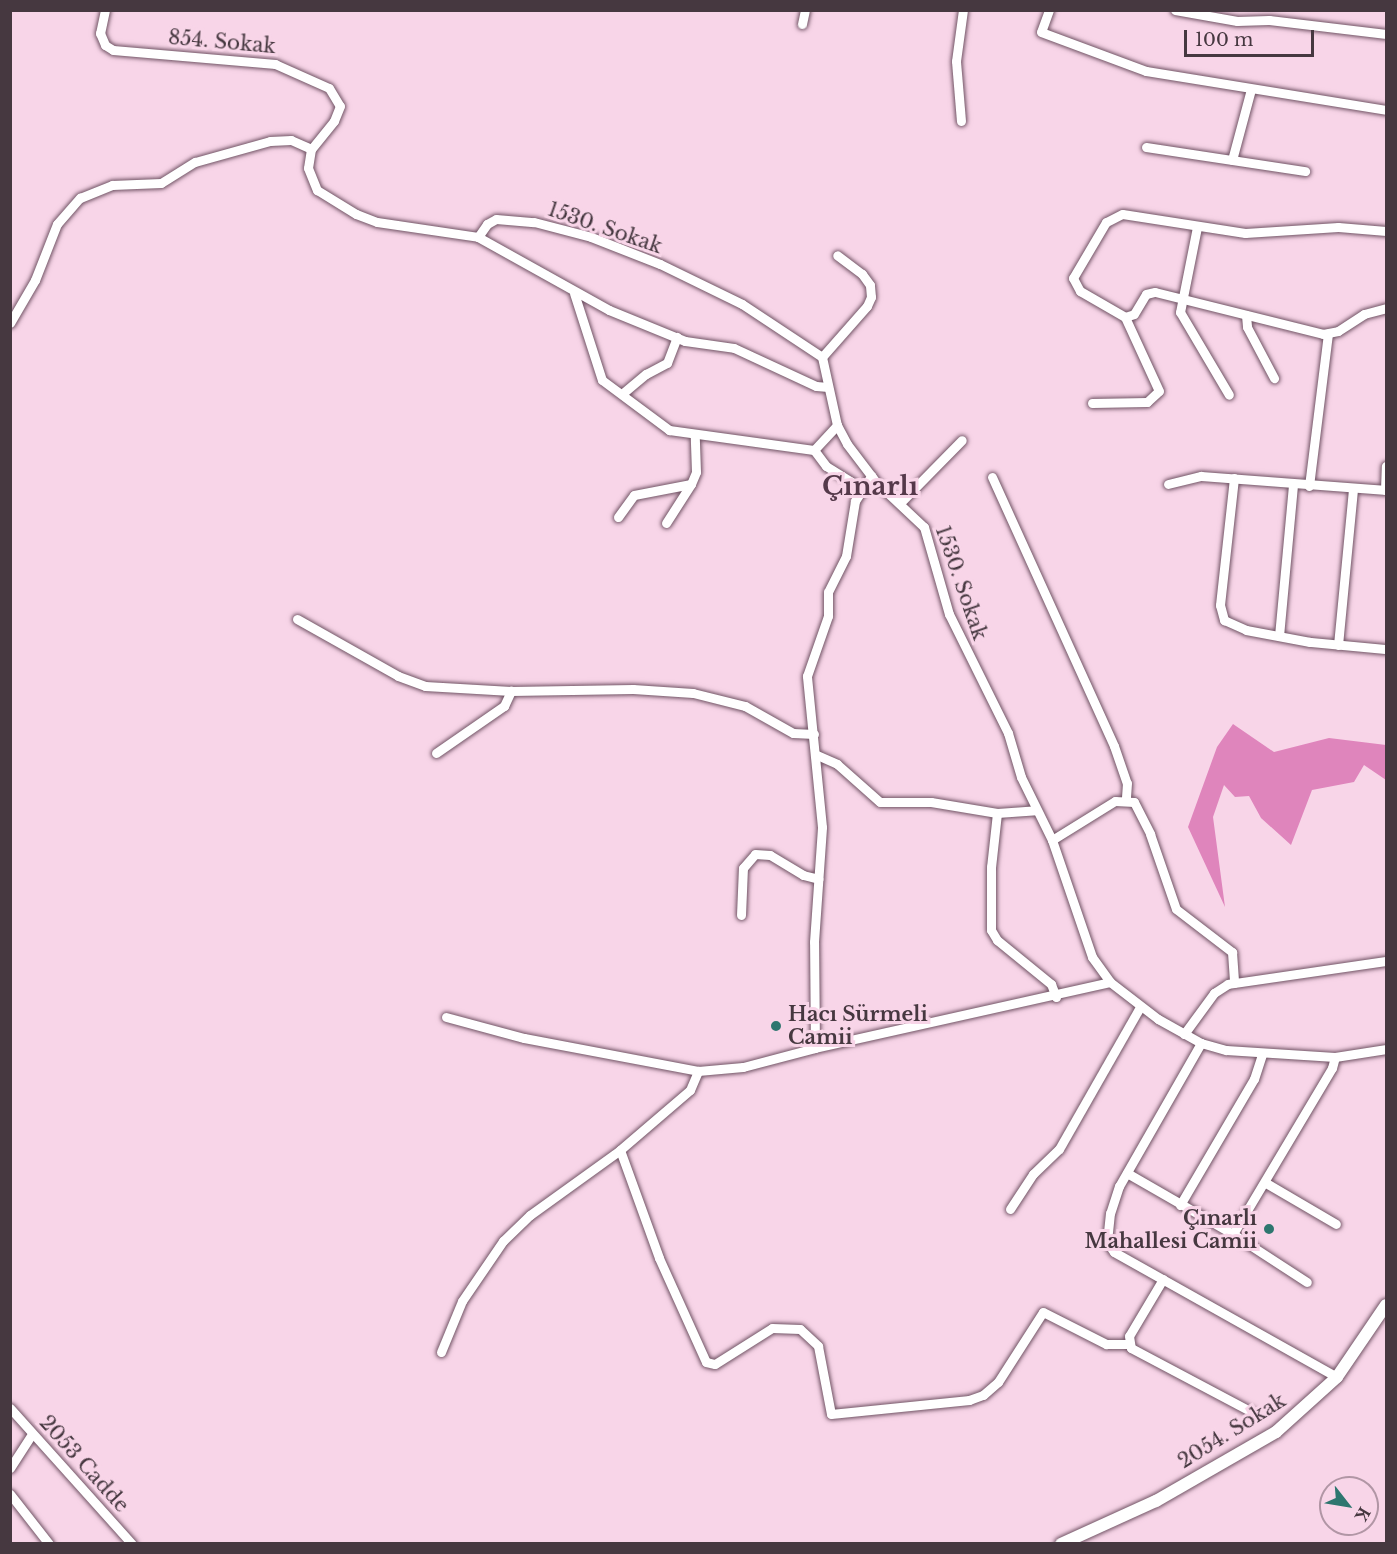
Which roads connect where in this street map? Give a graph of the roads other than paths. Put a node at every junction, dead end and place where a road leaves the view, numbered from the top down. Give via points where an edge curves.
1 (105, 10) edge
2 (805, 10) edge
3 (963, 10) edge
4 (1048, 10) edge
5 (1175, 10) edge
6 (1269, 15) edge
7 (802, 24) dead end
8 (1386, 34) edge
9 (1251, 89) junction
10 (1386, 110) edge
11 (961, 121) dead end
12 (1146, 147) dead end
13 (311, 149) junction
14 (1232, 160) junction
15 (1305, 171) dead end
16 (1197, 227) junction
17 (1386, 231) edge
18 (478, 237) junction
19 (837, 255) dead end
20 (574, 293) junction
21 (1182, 298) junction
22 (1386, 308) edge
23 (1246, 315) junction
24 (1125, 318) junction
25 (10, 323) edge
26 (1328, 334) junction
27 (677, 337) junction
28 (822, 357) junction
29 (1274, 378) dead end
30 (828, 387) junction
31 (623, 393) junction
32 (1229, 396) dead end
33 (1092, 403) dead end
34 (837, 425) junction
35 (694, 436) junction
36 (962, 440) dead end
37 (814, 450) junction
38 (1386, 466) edge
39 (871, 476) junction
40 (992, 477) dead end
41 (1234, 478) junction
42 (691, 484) junction
43 (1168, 484) dead end
44 (1293, 485) junction
45 (1309, 486) junction
46 (863, 489) junction
47 (1353, 490) junction
48 (1386, 490) edge
49 (900, 503) junction
50 (618, 517) dead end
51 (666, 523) dead end
52 (297, 619) dead end
53 (1279, 636) junction
54 (1338, 645) junction
55 (1386, 650) edge
56 (511, 691) junction
57 (814, 734) junction
58 (436, 753) dead end
59 (817, 755) junction
60 (1126, 799) junction
61 (1036, 810) junction
62 (997, 813) junction
63 (1052, 840) junction
64 (819, 879) junction
65 (741, 915) dead end
66 (1386, 961) edge
67 (1110, 982) junction
68 (1234, 983) junction
69 (1056, 996) junction
70 (1140, 1007) junction
71 (446, 1017) dead end
72 (1184, 1034) junction
73 (1202, 1043) junction
74 (815, 1048) junction
75 (1386, 1049) edge
76 (1262, 1054) junction
77 (1335, 1057) junction
78 (698, 1071) junction
79 (620, 1150) junction
80 (1127, 1173) junction
81 (1266, 1183) junction
82 (1180, 1205) junction
83 (1010, 1209) dead end
84 (1336, 1224) dead end
85 (1233, 1234) junction
86 (1163, 1279) junction
87 (1307, 1282) dead end
88 (1386, 1305) edge
89 (1130, 1344) junction
90 (441, 1352) dead end
91 (1337, 1377) junction
92 (10, 1408) edge
93 (1252, 1412) dead end
94 (32, 1434) junction
95 (10, 1468) edge
96 (10, 1494) edge
97 (48, 1544) edge
98 (132, 1544) edge
99 (1061, 1544) edge

1 - 13 street, 854. Sokak via 100,33 112,50 275,63 329,88 339,99 338,113
2 - 7 street
3 - 11 street via 956,61
4 - 9 street via 1041,32 1094,53 1160,74
5 - 6 street via 1237,21
6 - 8 street
9 - 10 street
9 - 14 street
12 - 14 street
13 - 18 street via 311,179 333,203 377,222
13 - 25 street via 291,141 270,141 195,162 161,183 112,185 80,198 57,224 35,280
14 - 15 street
16 - 17 street via 1245,233 1338,227
16 - 21 street
16 - 24 street via 1122,214 1106,222 1074,271 1073,282 1080,291
18 - 20 street
18 - 28 street, 1530. Sokak via 496,219 534,222 591,237 660,264 742,304
19 - 28 street via 862,274 870,285 871,297
20 - 27 street
20 - 31 street via 603,380
21 - 23 street
21 - 24 street via 1152,292 1143,297 1134,314
21 - 32 street via 1181,316
22 - 26 street via 1364,314
23 - 26 street
23 - 29 street via 1247,327
24 - 33 street via 1159,391 1147,402
26 - 45 street
27 - 30 street via 734,348 816,386
27 - 31 street via 668,363 646,374
28 - 30 street, 1530. Sokak
30 - 34 street, 1530. Sokak
31 - 35 street via 669,430
34 - 37 street
34 - 39 street, 1530. Sokak
35 - 37 street
35 - 42 street via 696,472
36 - 49 street
37 - 46 street via 826,466
38 - 48 street
39 - 46 street
39 - 49 street, 1530. Sokak
40 - 60 street via 1117,752 1127,783
41 - 43 street via 1190,476
41 - 44 street
41 - 53 street via 1220,613 1230,624
42 - 50 street via 634,495
42 - 51 street
44 - 45 street
44 - 53 street
45 - 47 street
46 - 57 street via 855,501 846,556 828,592 828,616 807,676
47 - 48 street
47 - 54 street
49 - 61 street, 1530. Sokak via 924,527 949,614 1008,733
52 - 56 street via 416,683
53 - 54 street
54 - 55 street
56 - 57 street via 633,689 693,693 745,706 793,733
56 - 58 street via 504,706
57 - 59 street
59 - 62 street via 845,770 880,802 931,802
59 - 64 street via 822,827
60 - 63 street via 1115,801
60 - 68 street via 1142,813 1176,909 1232,952
61 - 62 street
61 - 63 street, 1530. Sokak
62 - 69 street via 991,867 992,930 997,940 1052,984
63 - 67 street, 1530. Sokak via 1092,957
64 - 65 street via 803,875 770,855 755,854 743,868
64 - 74 street via 814,942
66 - 68 street
67 - 69 street
67 - 70 street, 1530. Sokak
68 - 72 street via 1214,993
69 - 74 street
70 - 72 street, 1530. Sokak
70 - 83 street via 1059,1149 1033,1174
71 - 78 street via 524,1038
72 - 73 street, 1530. Sokak
73 - 76 street, 1530. Sokak
73 - 80 street
74 - 78 street via 743,1067
75 - 77 street, 1530. Sokak
76 - 77 street, 1530. Sokak
76 - 82 street via 1254,1079
77 - 81 street
78 - 79 street via 690,1090
79 - 89 street via 659,1258 706,1362 716,1364 772,1328 800,1329 818,1346 831,1414 969,1400 983,1395 998,1382 1043,1312 1106,1344
79 - 90 street via 530,1215 503,1241 462,1301
80 - 82 street
80 - 86 street via 1112,1204 1107,1242 1114,1252
81 - 84 street
81 - 85 street
82 - 85 street
85 - 87 street
86 - 89 street via 1131,1332
86 - 91 street
88 - 91 main road, 2054. Sokak
89 - 93 street via 1137,1353
91 - 99 main road, 2054. Sokak via 1276,1432 1156,1501
92 - 94 street, 2053 Cadde
94 - 95 street
94 - 98 street, 2053 Cadde
96 - 97 street

